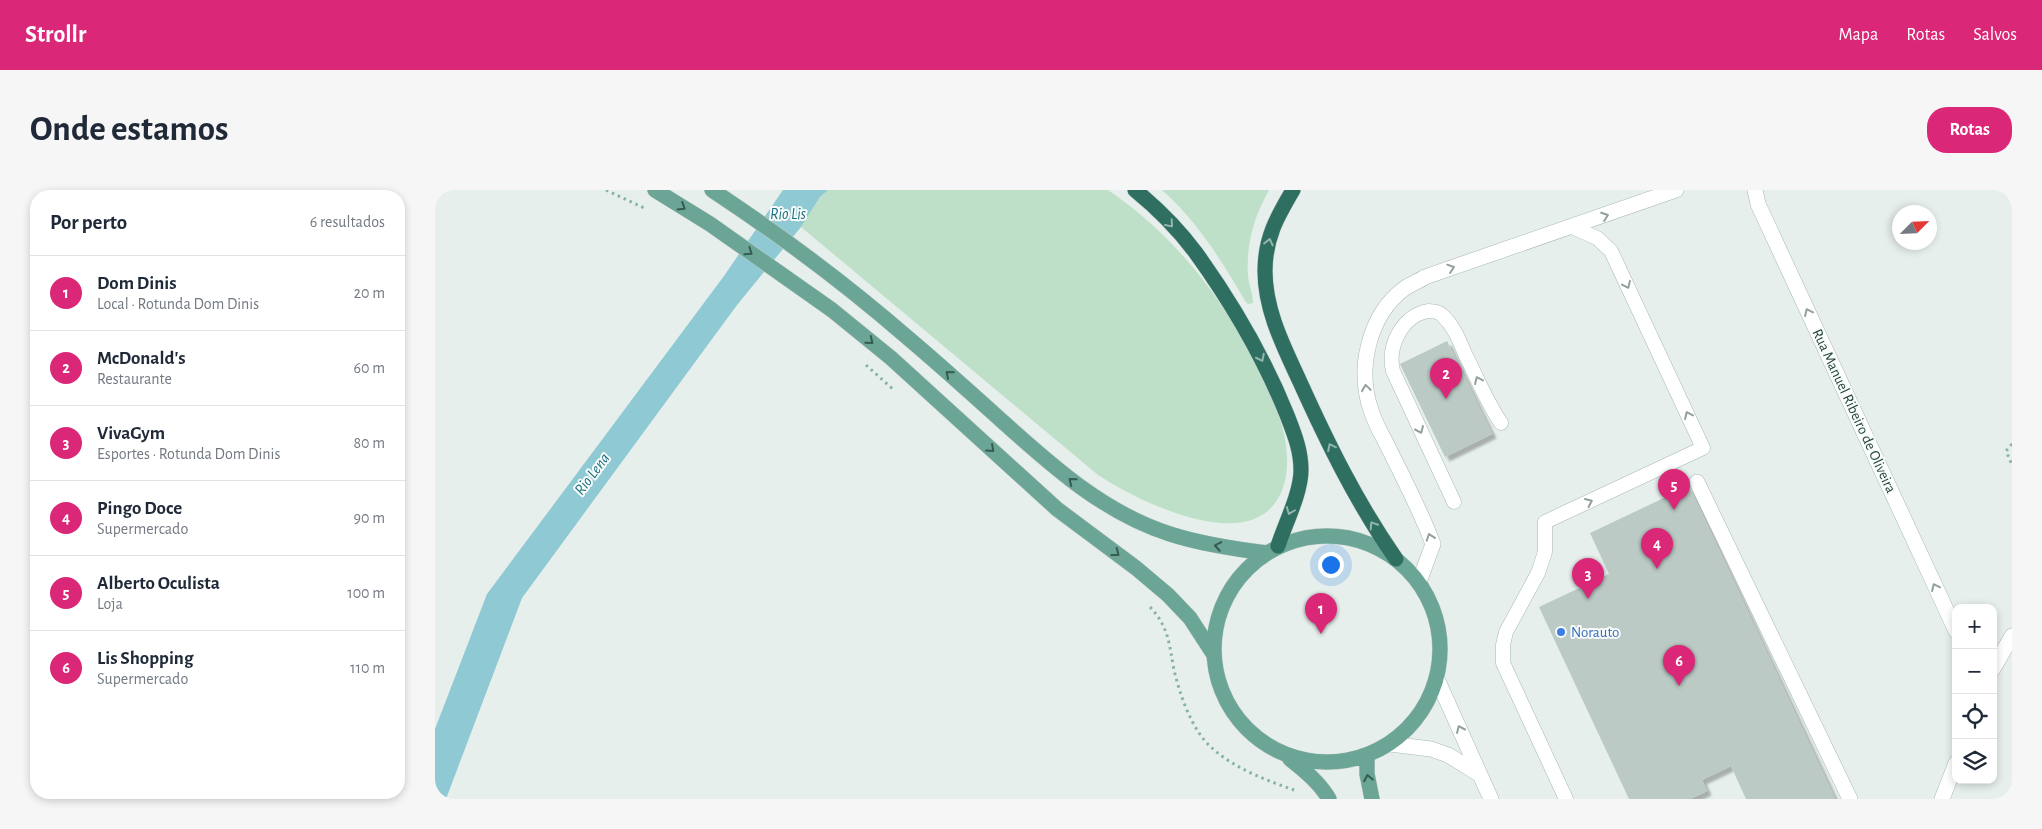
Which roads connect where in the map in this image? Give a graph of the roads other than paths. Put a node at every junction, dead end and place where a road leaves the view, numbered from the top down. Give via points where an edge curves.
1 (655, 190) edge
2 (712, 190) edge
3 (1135, 190) edge
4 (1293, 190) edge
5 (1676, 190) edge
6 (1755, 190) edge
7 (1572, 227) junction
8 (1501, 423) dead end
9 (1697, 482) dead end
10 (1454, 502) dead end
11 (1273, 549) junction
12 (1396, 559) junction
13 (1419, 582) junction
14 (1952, 622) edge
15 (2012, 636) edge
16 (1214, 655) junction
17 (1997, 662) edge
18 (1437, 679) junction
19 (1390, 744) junction
20 (1285, 755) junction
21 (1367, 756) junction
22 (1952, 773) edge
23 (1479, 774) junction
24 (1329, 799) edge
25 (1373, 799) edge
26 (1491, 799) edge
27 (1566, 799) edge
28 (1850, 799) edge
29 (1942, 799) edge

1 -> 16 main road via 832,310 891,358 1057,509 1168,595 1190,618
11 -> 2 main road via 1212,545 1170,534 1092,496 1039,454 844,284
3 -> 11 highway via 1155,206 1195,252 1256,349 1281,399 1295,436 1301,469 1298,489
12 -> 4 highway via 1352,491 1271,314 1266,290 1267,241
7 -> 5 street
14 -> 6 street, Rua Manuel Ribeiro de Oliveira via 1758,204
13 -> 7 street via 1433,544 1371,413 1365,388 1365,359 1375,326 1405,288 1425,277
7 - 27 lane via 1597,238 1611,251 1703,448 1545,522 1545,552 1538,573 1505,632 1503,663
8 -> 10 lane via 1453,328 1441,313 1419,313 1409,320 1400,330 1391,360 1393,371
9 - 28 street
11 - 12 main road via 1308,537 1339,536 1369,543
11 - 16 main road via 1243,572 1226,596 1216,625
12 - 13 main road
13 - 18 main road via 1435,612 1441,645
15 - 17 street
16 - 20 main road via 1220,687 1235,716 1257,739
18 - 19 main road via 1422,712 1411,727
23 -> 18 street
19 - 21 main road
19 - 23 street via 1431,749 1448,755
20 - 21 main road via 1311,762 1339,763
20 - 24 main road via 1305,771
25 -> 21 main road
22 - 29 street
23 - 26 street

